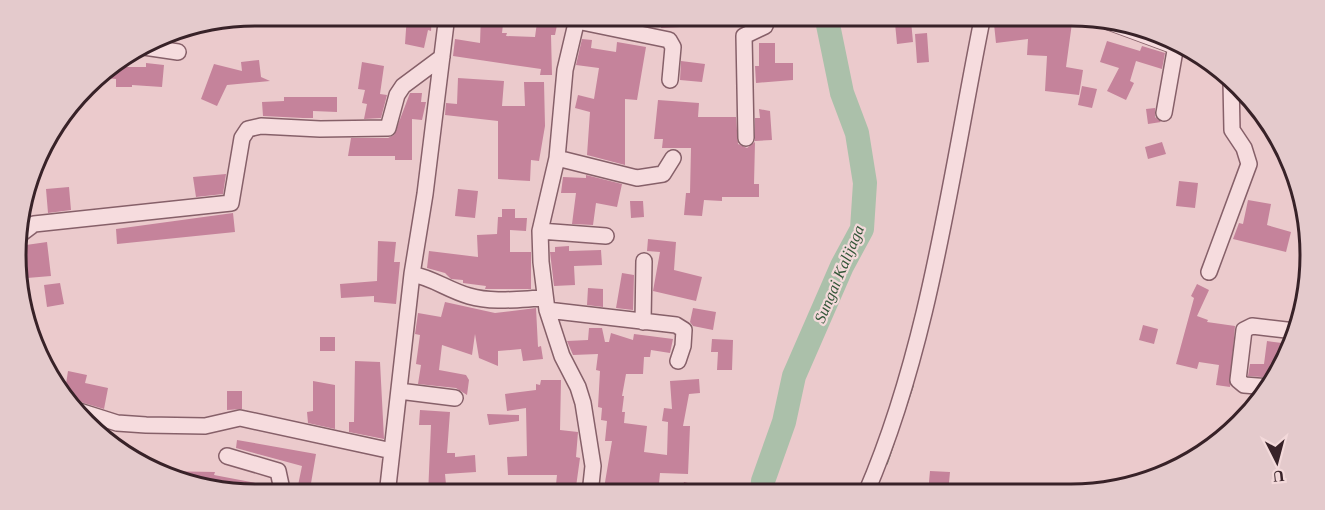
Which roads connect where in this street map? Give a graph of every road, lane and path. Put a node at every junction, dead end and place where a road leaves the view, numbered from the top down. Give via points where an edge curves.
1 (446, 26) edge
2 (576, 26) edge
3 (611, 26) edge
4 (765, 26) edge
5 (981, 26) edge
6 (154, 48) edge
7 (1175, 51) edge
8 (178, 52) dead end
9 (442, 57) junction
10 (670, 80) dead end
11 (1231, 92) edge
12 (1164, 113) dead end
13 (747, 138) dead end
14 (557, 158) junction
15 (673, 158) dead end
16 (27, 229) edge
17 (540, 231) junction
18 (606, 236) dead end
19 (644, 261) dead end
20 (1209, 272) dead end
21 (412, 274) junction
22 (546, 304) junction
23 (643, 322) junction
24 (1287, 330) edge
25 (678, 361) dead end
26 (1259, 386) edge
27 (399, 392) junction
28 (455, 398) dead end
29 (91, 415) edge
30 (392, 451) junction
31 (227, 456) dead end
32 (281, 484) edge
33 (388, 484) edge
34 (591, 484) edge
35 (870, 484) edge

1 - 9 street
2 - 14 street via 565,70
3 - 10 street via 669,40 673,47
4 - 13 street via 744,36
5 - 35 street via 919,327 898,413
6 - 8 street
7 - 12 street
9 - 16 street via 403,86 388,128 248,129 242,138 231,203 34,224
9 - 21 street
11 - 20 street via 1232,130 1249,164
14 - 15 street via 637,178 663,174
14 - 17 street
17 - 18 street
17 - 22 street
19 - 23 street
21 - 22 street via 486,299
21 - 27 street
22 - 23 street
22 - 34 street via 562,356 583,402 593,466
23 - 25 street via 676,325 684,330
24 - 26 street via 1252,326 1244,330 1238,380 1244,385
27 - 28 street
27 - 30 street
29 - 30 street via 117,423 146,425 205,426 240,418
30 - 33 street
31 - 32 street via 278,471

